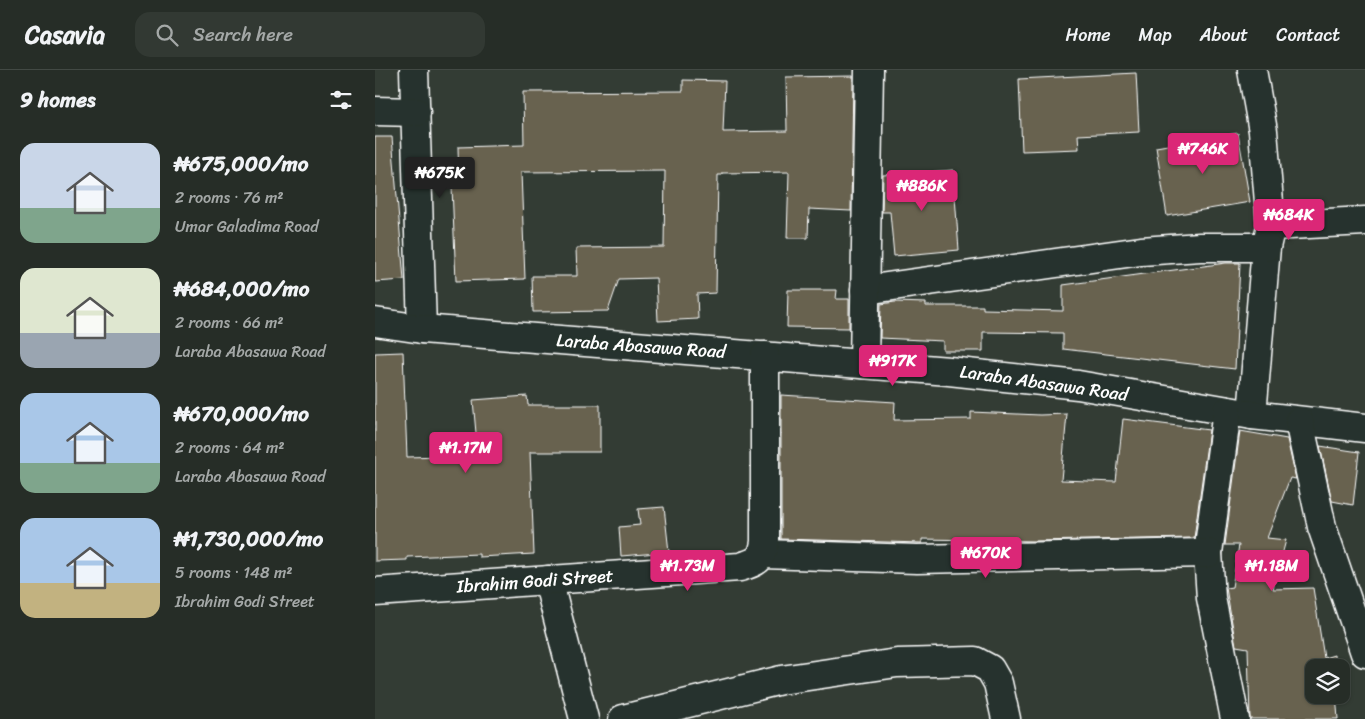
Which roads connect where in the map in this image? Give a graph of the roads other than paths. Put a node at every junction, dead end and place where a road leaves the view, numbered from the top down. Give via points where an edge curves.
1 (414, 70) edge
2 (869, 70) edge
3 (1252, 70) edge
4 (375, 111) edge
5 (416, 112) junction
6 (1365, 222) edge
7 (1269, 236) junction
8 (865, 290) junction
9 (375, 322) edge
10 (422, 329) junction
11 (765, 356) junction
12 (864, 364) junction
13 (1240, 413) junction
14 (1299, 421) junction
15 (1365, 428) edge
16 (1209, 552) junction
17 (763, 554) junction
18 (548, 580) junction
19 (375, 592) edge
20 (1365, 653) edge
21 (584, 719) edge
22 (623, 719) edge
23 (1006, 719) edge
24 (1235, 719) edge

1 - 5 street
2 - 8 street
3 - 7 street via 1263,131
4 - 5 street
5 - 10 street
6 - 7 street
7 - 8 street
7 - 13 street
8 - 12 street
9 - 10 street, Laraba Abasawa Road
10 - 11 street, Laraba Abasawa Road
11 - 12 street, Laraba Abasawa Road
11 - 17 street
12 - 13 street, Laraba Abasawa Road via 1078,385
13 - 14 street, Laraba Abasawa Road
13 - 16 street
14 - 15 street, Laraba Abasawa Road
14 - 20 street via 1322,527
16 - 17 street via 917,559
16 - 24 street via 1211,598
17 - 18 street, Ibrahim Godi Street via 752,564 740,567
18 - 19 street, Ibrahim Godi Street
18 - 21 street
22 - 23 street via 781,680 897,663 975,661 990,669 998,683

